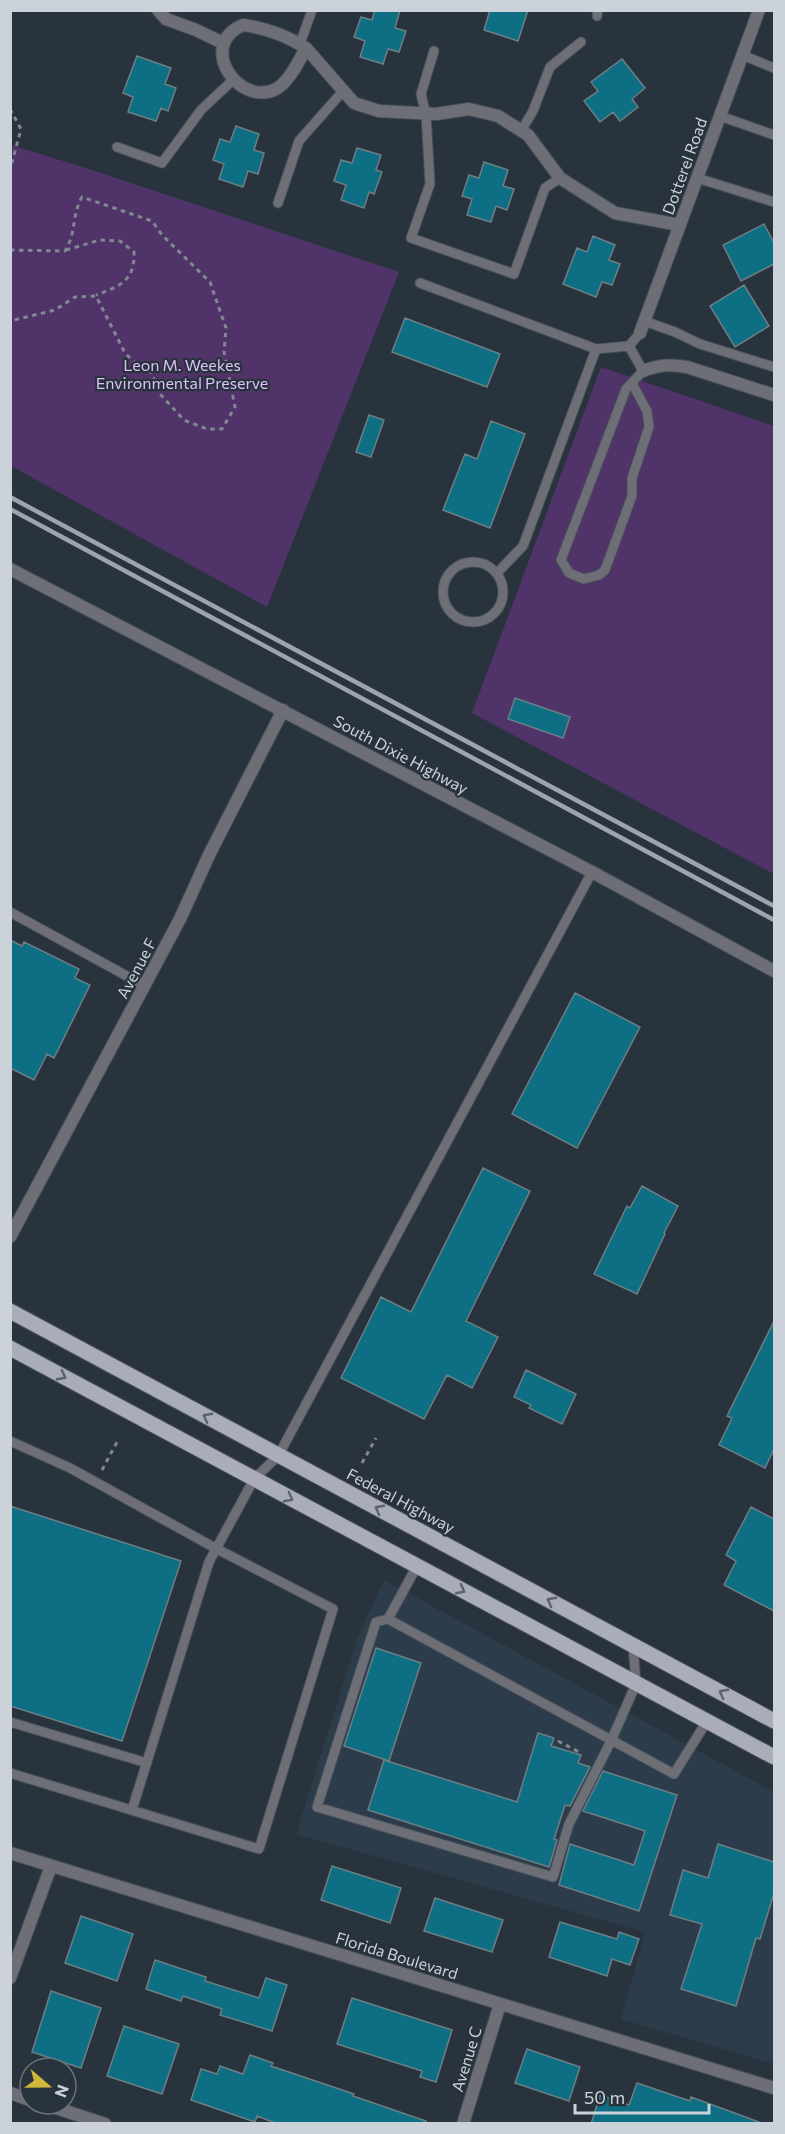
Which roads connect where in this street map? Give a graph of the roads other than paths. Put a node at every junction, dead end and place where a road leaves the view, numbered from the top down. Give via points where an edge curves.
1 (159, 10) edge
2 (312, 10) edge
3 (759, 10) edge
4 (581, 42) dead end
5 (223, 43) junction
6 (303, 46) junction
7 (434, 51) dead end
8 (742, 56) junction
9 (774, 68) edge
10 (234, 79) junction
11 (344, 91) junction
12 (426, 114) junction
13 (720, 116) junction
14 (521, 131) junction
15 (774, 135) edge
16 (117, 147) dead end
17 (560, 178) junction
18 (697, 178) junction
19 (774, 202) edge
20 (278, 203) dead end
21 (680, 225) junction
22 (420, 283) dead end
23 (642, 327) junction
24 (629, 346) junction
25 (596, 349) junction
26 (774, 367) edge
27 (643, 371) junction
28 (632, 383) junction
29 (774, 395) edge
30 (10, 569) edge
31 (497, 573) junction
32 (283, 710) junction
33 (592, 872) junction
34 (10, 912) edge
35 (774, 971) edge
36 (145, 986) junction
37 (10, 1237) edge
38 (10, 1311) edge
39 (10, 1348) edge
40 (10, 1442) edge
41 (279, 1455) junction
42 (254, 1479) junction
43 (217, 1549) junction
44 (417, 1566) junction
45 (388, 1619) junction
46 (633, 1645) junction
47 (636, 1684) junction
48 (774, 1720) edge
49 (10, 1722) edge
50 (707, 1722) junction
51 (611, 1741) junction
52 (774, 1757) edge
53 (147, 1763) junction
54 (10, 1773) edge
55 (132, 1810) junction
56 (10, 1853) edge
57 (51, 1866) junction
58 (10, 1978) edge
59 (500, 2004) junction
60 (774, 2088) edge
61 (78, 2115) edge
62 (105, 2124) edge
63 (464, 2124) edge

1 - 5 street via 166,19
2 - 6 lane
3 - 8 street, Dotterel Road
4 - 14 lane via 550,67
5 - 6 street via 227,35 243,25 278,33
5 - 10 street via 224,61
6 - 10 street via 277,89 253,92
6 - 11 street
7 - 12 lane via 421,94
8 - 9 lane
8 - 13 street, Dotterel Road
10 - 16 lane via 201,110 162,163
11 - 12 street via 354,104 379,111
11 - 20 lane via 299,141
12 - 14 street via 469,109 498,116
12 - 17 lane via 430,184 411,238 514,273 545,188
13 - 15 lane
13 - 18 street, Dotterel Road
14 - 17 street
17 - 21 street via 615,213
18 - 19 lane
18 - 21 street, Dotterel Road
21 - 23 street, Dotterel Road
22 - 25 lane
23 - 24 lane
23 - 26 lane via 675,332
24 - 25 lane
24 - 27 lane
25 - 31 lane via 524,546
27 - 28 lane
27 - 29 street via 672,364
28 - 28 lane via 626,389 561,560 576,577 592,578 605,570 632,496 632,478 649,428 647,411
30 - 32 street, South Dixie Highway
31 - 31 lane via 483,563 458,565 443,586 448,610 471,622 494,613 503,590
32 - 33 street, South Dixie Highway
32 - 36 street, Avenue F
33 - 35 street, South Dixie Highway
33 - 41 lane
34 - 36 lane
36 - 37 street, Avenue F
41 -> 38 main road, Federal Highway
39 -> 42 main road
40 - 43 lane via 78,1473
41 - 42 lane
46 -> 41 main road, Federal Highway
42 - 43 lane
42 -> 44 main road
43 - 53 lane via 209,1562
43 - 55 lane via 333,1609 259,1849
44 - 45 lane
44 -> 47 main road
45 - 51 lane
45 - 51 lane via 376,1622 317,1807 553,1877 569,1824
46 - 47 lane
48 -> 46 main road, Federal Highway
47 - 50 main road
47 - 51 lane
49 - 53 lane
50 - 51 lane via 674,1774
50 - 52 main road
53 - 55 lane
54 - 55 lane
56 - 57 street, Florida Boulevard
57 - 58 street
57 - 59 street, Florida Boulevard
59 - 60 street, Florida Boulevard
59 - 63 street, Avenue C
61 - 62 street

